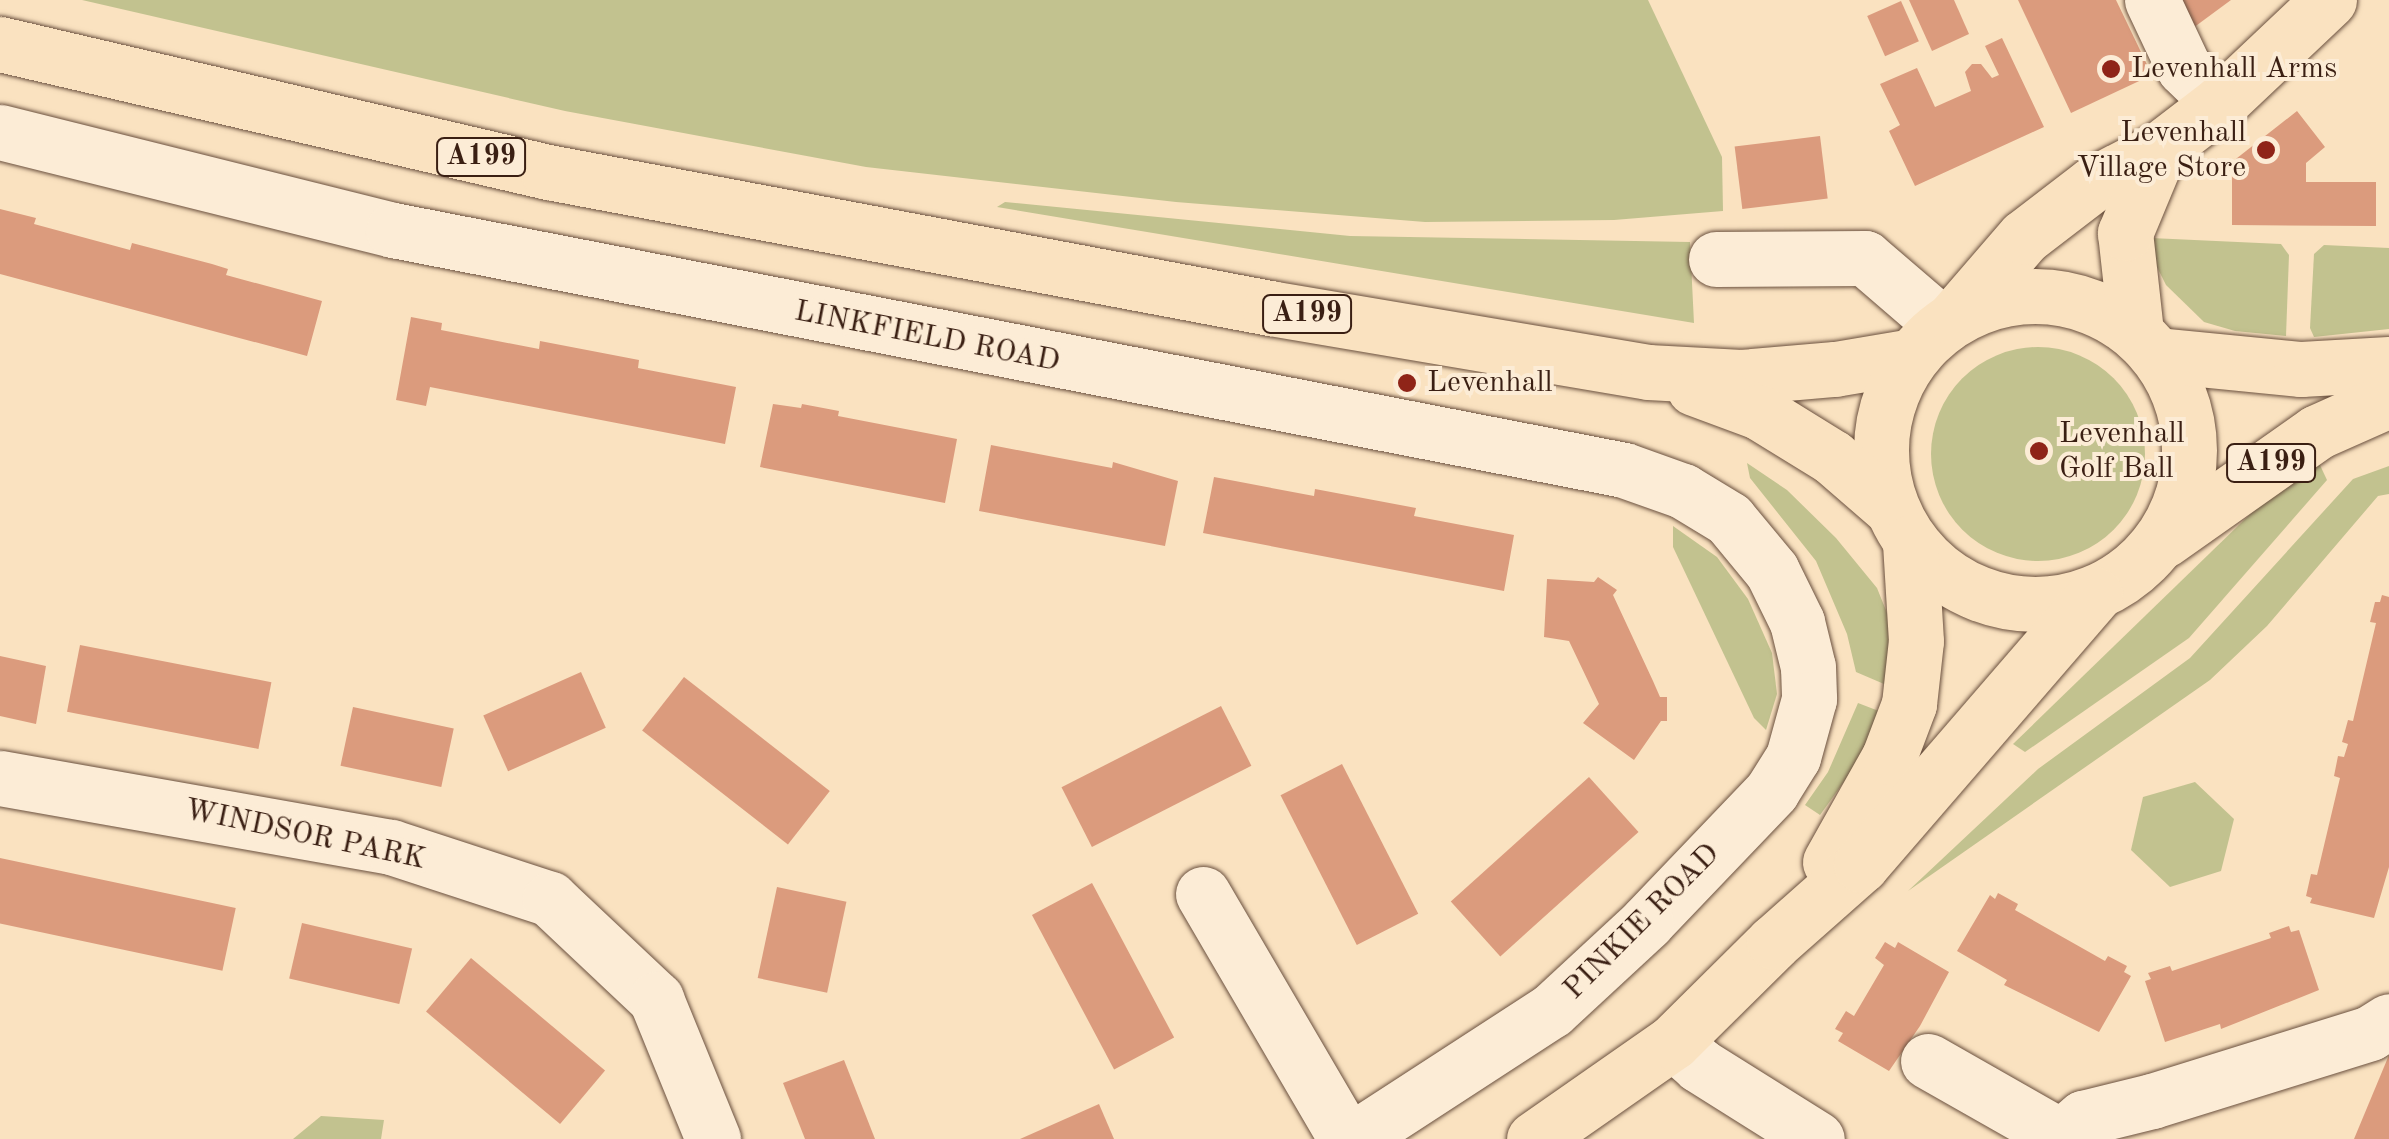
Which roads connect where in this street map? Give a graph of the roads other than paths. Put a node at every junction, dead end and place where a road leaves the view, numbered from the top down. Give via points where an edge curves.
1 (2152, 0) edge
2 (2329, 0) edge
3 (0, 44) edge
4 (2220, 103) junction
5 (0, 132) edge
6 (2160, 149) junction
7 (1716, 259) dead end
8 (1936, 333) junction
9 (2147, 343) junction
10 (2389, 364) edge
11 (1648, 372) junction
12 (2389, 400) edge
13 (1900, 525) junction
14 (2161, 542) junction
15 (2096, 594) junction
16 (1796, 622) joint
17 (0, 778) edge
18 (1204, 894) dead end
19 (1774, 942) junction
20 (2389, 1021) edge
21 (1674, 1042) junction
22 (1928, 1061) dead end
23 (2059, 1138) edge
24 (712, 1139) edge
25 (1349, 1139) edge
26 (1534, 1139) edge
27 (1818, 1139) edge

1 - 4 street via 2184,68
2 - 4 main road
3 - 11 main road, A199 via 548,172
4 - 6 main road
5 - 16 street, LINKFIELD ROAD via 412,234 1624,470 1683,490 1729,519 1772,571
6 - 8 main road via 2093,184 2024,237
6 - 9 main road via 2126,233
7 - 8 street via 1865,258
8 - 9 main road, A199 via 1999,300 2047,296 2094,307
8 - 11 main road, A199 via 1835,369 1741,377
8 - 13 main road via 1892,390 1881,428 1881,469
9 - 10 main road, A199 via 2302,369
9 - 14 main road, A199 via 2182,399 2191,448 2184,497
11 - 13 main road, A199 via 1758,412 1832,457
12 - 14 main road, A199 via 2317,432
13 - 15 main road, A199 via 1947,578 1994,600 2045,606
13 - 19 main road via 1916,641 1909,704 1840,848
14 - 15 main road, A199 via 2132,572
15 - 19 main road via 1861,865
16 - 25 street, PINKIE ROAD via 1809,699 1794,757 1772,791 1552,1010
17 - 24 street, WINDSOR PARK via 391,847 550,898 656,999
18 - 25 street
19 - 21 main road
20 - 23 street via 2370,1033 2152,1101 2110,1108 2083,1118
21 - 26 main road
21 - 27 street
22 - 23 street

